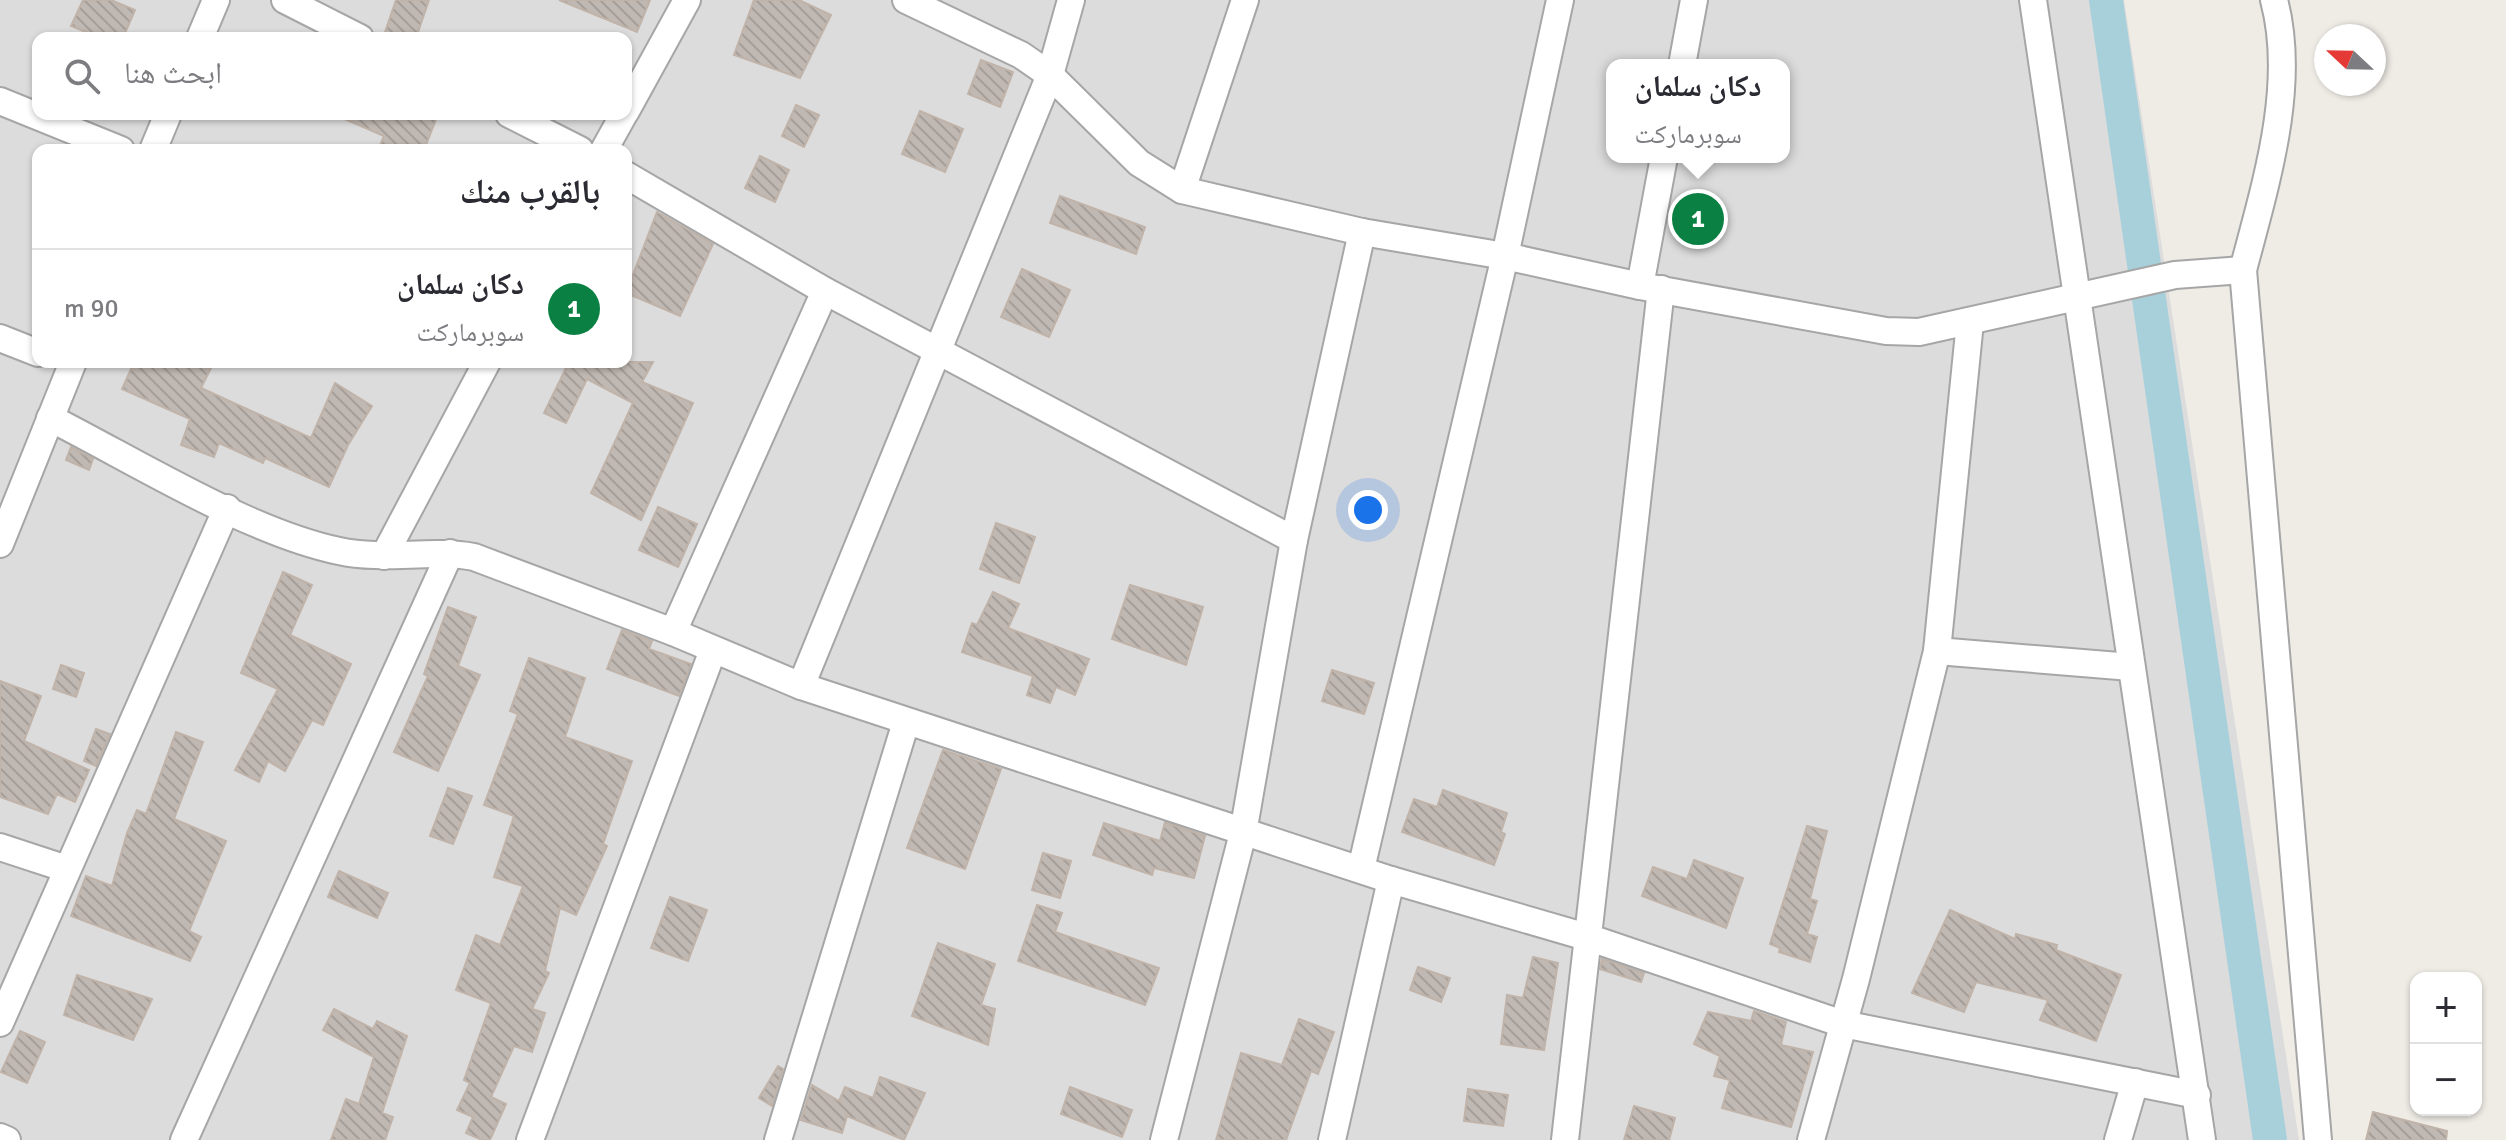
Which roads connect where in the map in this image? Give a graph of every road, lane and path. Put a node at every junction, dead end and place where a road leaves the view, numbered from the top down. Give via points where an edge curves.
1 (216, 0) edge
2 (285, 0) edge
3 (687, 0) edge
4 (906, 0) edge
5 (1071, 0) edge
6 (1245, 0) edge
7 (1560, 0) edge
8 (1694, 0) edge
9 (2033, 0) edge
10 (2274, 0) edge
11 (203, 32) edge
12 (348, 32) edge
13 (1683, 59) edge
14 (1050, 75) junction
15 (632, 99) edge
16 (0, 101) edge
17 (32, 114) edge
18 (47, 120) edge
19 (166, 120) edge
20 (521, 120) edge
21 (621, 120) edge
22 (106, 144) edge
23 (156, 144) edge
24 (568, 144) edge
25 (607, 144) edge
26 (1663, 163) edge
27 (632, 178) edge
28 (1182, 190) junction
29 (1362, 232) junction
30 (1505, 256) junction
31 (2243, 270) junction
32 (1650, 288) junction
33 (825, 291) junction
34 (2076, 296) junction
35 (1970, 322) junction
36 (0, 338) edge
37 (32, 351) edge
38 (939, 352) junction
39 (66, 368) edge
40 (484, 368) edge
41 (50, 418) junction
42 (227, 508) junction
43 (1294, 540) junction
44 (0, 544) edge
45 (450, 553) junction
46 (384, 556) junction
47 (673, 632) junction
48 (713, 650) junction
49 (1937, 651) junction
50 (2131, 667) junction
51 (801, 686) junction
52 (906, 722) junction
53 (1243, 833) junction
54 (0, 847) edge
55 (67, 869) junction
56 (1361, 869) junction
57 (1391, 880) junction
58 (1590, 938) junction
59 (0, 1023) edge
60 (1843, 1024) junction
61 (2135, 1082) junction
62 (2197, 1095) junction
63 (0, 1137) edge
64 (7, 1140) edge
65 (184, 1140) edge
66 (530, 1140) edge
67 (778, 1140) edge
68 (1164, 1140) edge
69 (1332, 1140) edge
70 (1565, 1140) edge
71 (1811, 1140) edge
72 (2118, 1140) edge
73 (2202, 1140) edge
74 (2318, 1140) edge

1 - 11 street
2 - 12 street
3 - 15 street
4 - 14 street via 994,40
5 - 14 street
6 - 28 street
7 - 30 street
8 - 13 street
9 - 34 street
10 - 31 street via 2280,21 2282,87
14 - 28 street via 1110,139
14 - 38 street
16 - 17 street
18 - 22 street
19 - 23 street
20 - 24 street
21 - 25 street
26 - 32 street
27 - 33 street
28 - 29 street
29 - 30 street
29 - 43 street
30 - 32 street
30 - 56 street
31 - 34 street via 2175,275
31 - 74 street
32 - 35 street via 1886,331 1919,332
32 - 58 street
33 - 38 street
33 - 47 street
34 - 35 street
34 - 50 street
35 - 49 street
36 - 37 street
38 - 43 street
38 - 51 street
39 - 41 street
40 - 46 street
41 - 42 street
41 - 44 street
42 - 46 street via 337,551
42 - 55 street
43 - 53 street
45 - 46 street
45 - 47 street via 474,557
45 - 65 street
47 - 48 street
48 - 51 street
48 - 66 street
49 - 50 street
49 - 60 street
50 - 62 street
51 - 52 street
52 - 53 street
52 - 67 street
53 - 56 street
53 - 68 street
54 - 55 street
55 - 59 street
56 - 57 street
57 - 58 street
57 - 69 street
58 - 60 street
58 - 70 street
60 - 61 street
60 - 71 street
61 - 62 street
61 - 72 street
62 - 73 street
63 - 64 street

